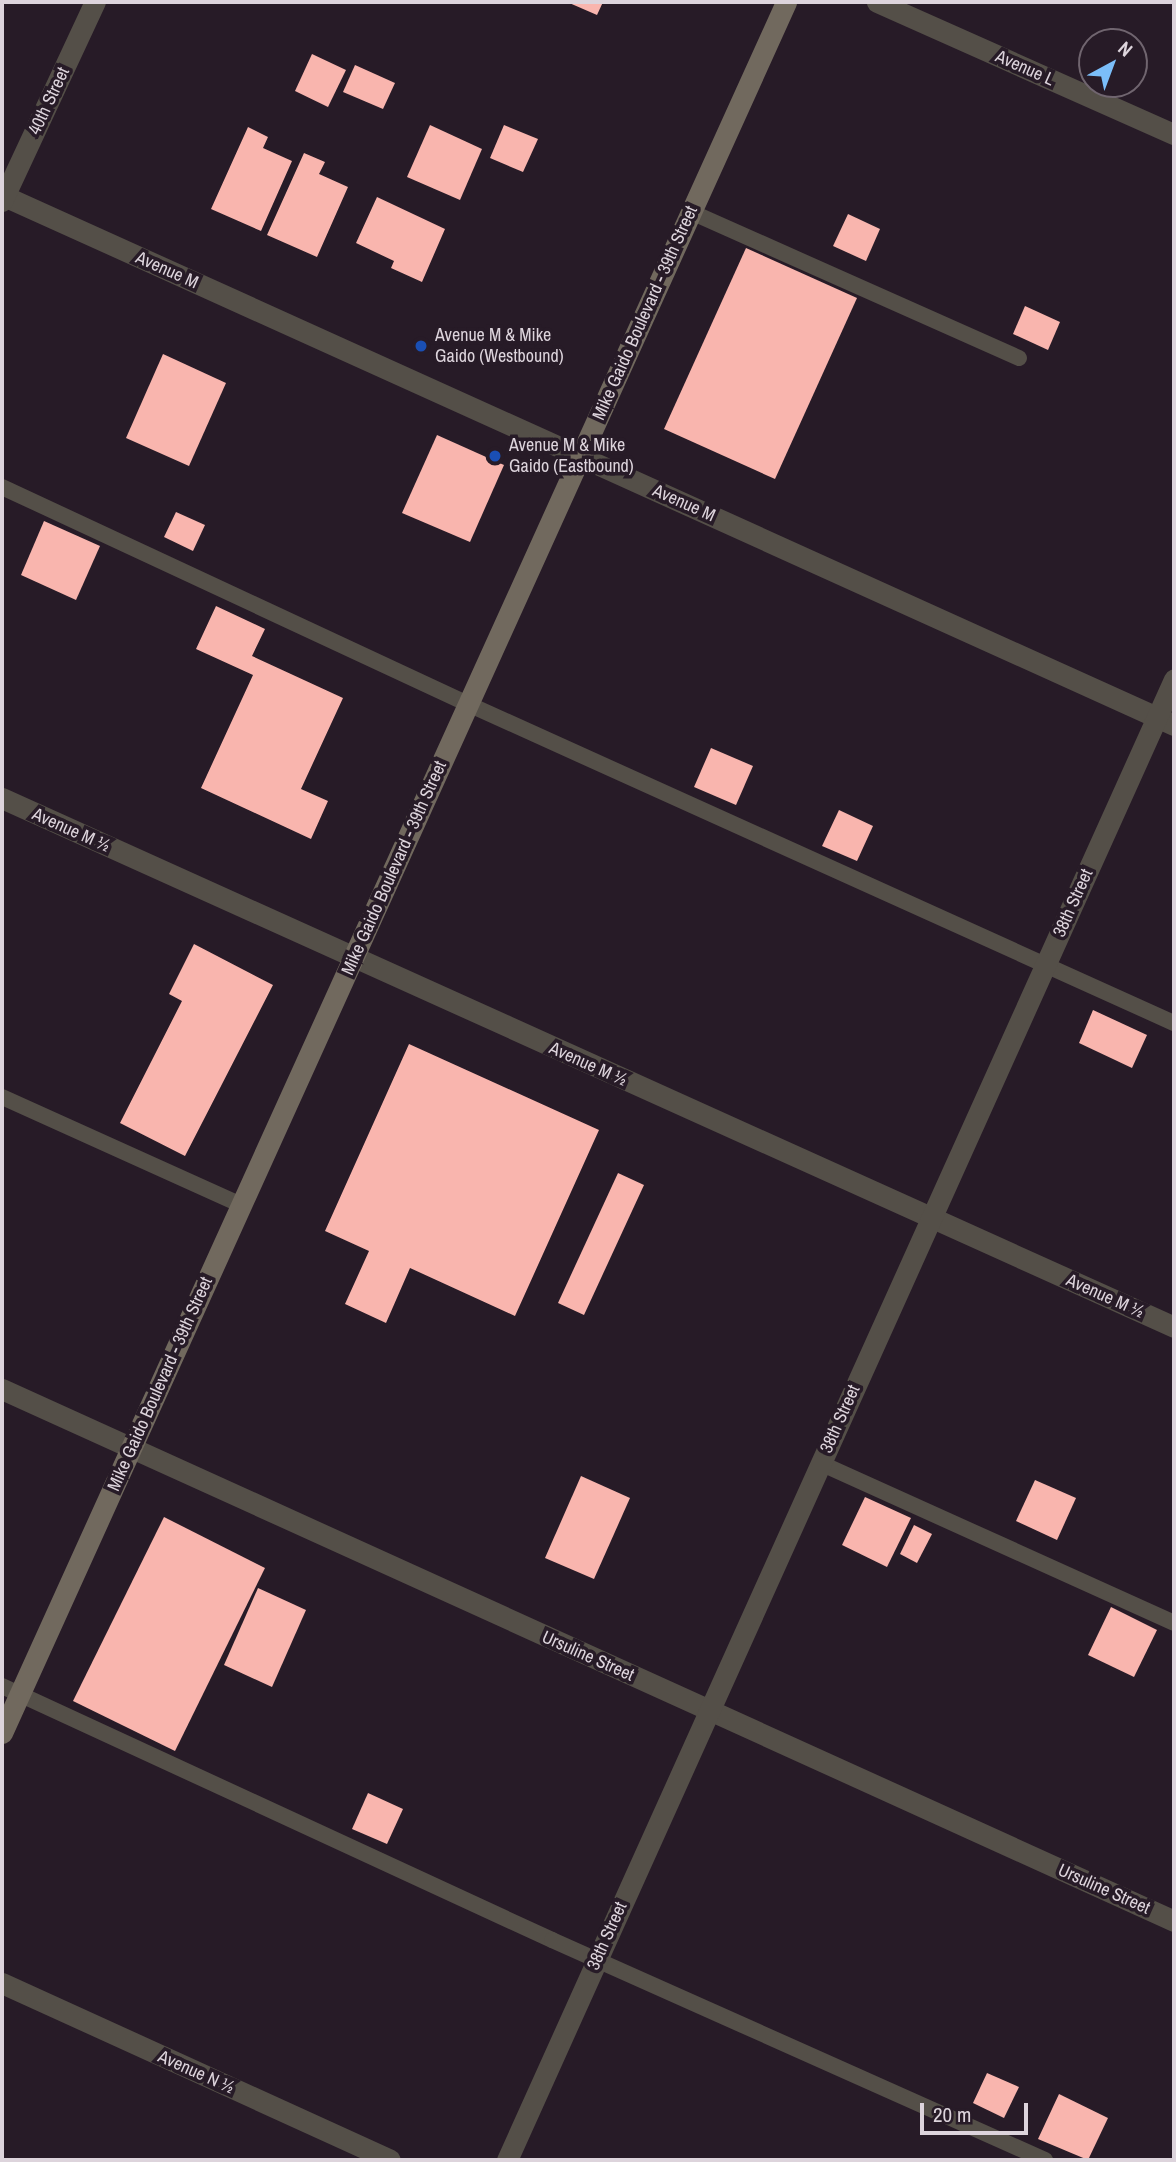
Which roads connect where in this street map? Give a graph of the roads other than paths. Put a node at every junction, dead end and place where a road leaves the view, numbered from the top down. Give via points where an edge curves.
1 (95, 2) edge
2 (786, 2) edge
3 (877, 2) edge
4 (1174, 134) edge
5 (2, 197) edge
6 (691, 212) junction
7 (1019, 358) dead end
8 (580, 456) junction
9 (2, 487) edge
10 (1174, 679) edge
11 (468, 704) junction
12 (1166, 721) edge
13 (2, 798) edge
14 (354, 958) junction
15 (1045, 965) junction
16 (1174, 1023) edge
17 (2, 1097) edge
18 (241, 1205) junction
19 (931, 1218) junction
20 (1174, 1327) edge
21 (2, 1389) edge
22 (131, 1449) junction
23 (820, 1463) junction
24 (1174, 1623) edge
25 (11, 1690) edge
26 (709, 1710) junction
27 (2, 1734) edge
28 (1174, 1921) edge
29 (596, 1960) junction
30 (2, 1983) edge
31 (390, 2160) edge
32 (506, 2160) edge
33 (1045, 2160) edge

1 - 5 street, 40th Street
2 - 6 main road, Mike Gaido Boulevard - 39th Street
3 - 4 street, Avenue L
5 - 8 street, Avenue M
6 - 7 lane
6 - 8 main road, Mike Gaido Boulevard - 39th Street
8 - 11 main road, Mike Gaido Boulevard - 39th Street
8 - 12 street, Avenue M
9 - 11 lane
10 - 12 street, 38th Street
11 - 14 main road, Mike Gaido Boulevard - 39th Street
11 - 15 lane
12 - 15 street, 38th Street
13 - 14 street, Avenue M ½
14 - 18 main road, Mike Gaido Boulevard - 39th Street
14 - 19 street, Avenue M ½
15 - 16 lane
15 - 19 street, 38th Street
17 - 18 lane
18 - 22 main road, Mike Gaido Boulevard - 39th Street
19 - 20 street, Avenue M ½
19 - 23 street, 38th Street
21 - 22 street, Ursuline Street
22 - 25 main road, Mike Gaido Boulevard - 39th Street
22 - 26 street, Ursuline Street
23 - 24 lane
23 - 26 street, 38th Street
25 - 27 main road, Mike Gaido Boulevard - 39th Street
25 - 29 lane
26 - 28 street, Ursuline Street
26 - 29 street, 38th Street
29 - 32 street, 38th Street
29 - 33 lane
30 - 31 street, Avenue N ½

